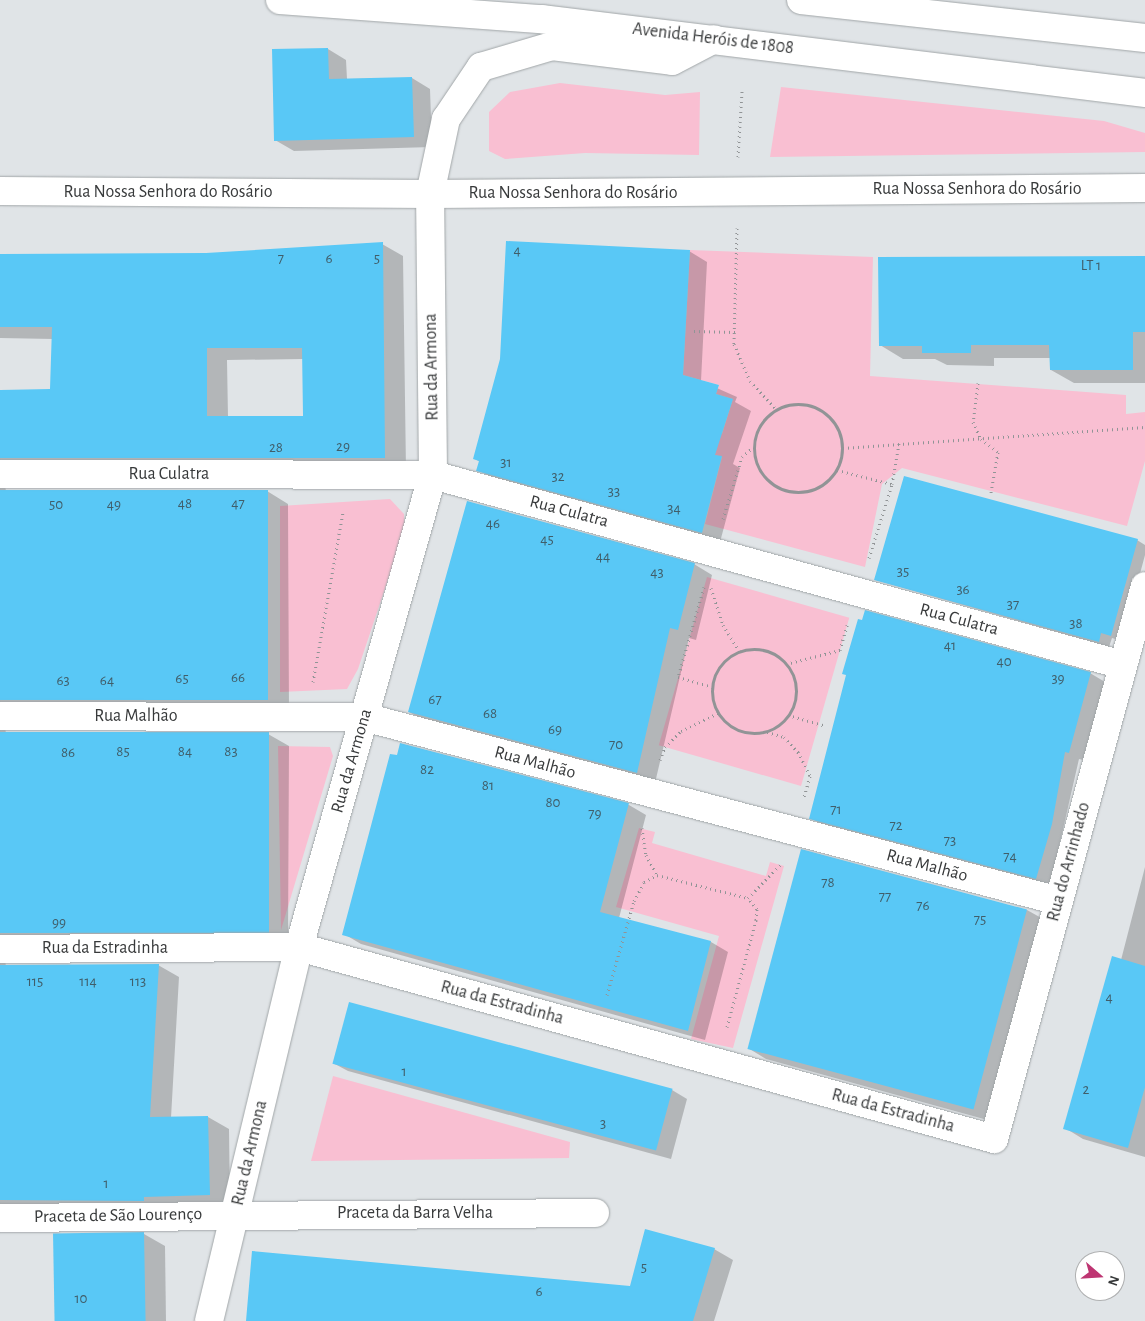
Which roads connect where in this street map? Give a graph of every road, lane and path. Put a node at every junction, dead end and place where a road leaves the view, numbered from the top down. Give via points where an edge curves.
1 (280, 0) edge
2 (801, 0) edge
3 (1145, 25) edge
4 (1107, 33) junction
5 (1145, 38) edge
6 (714, 39) junction
7 (742, 91) dead end
8 (1145, 93) edge
9 (1145, 188) edge
10 (0, 191) edge
11 (737, 191) junction
12 (430, 194) junction
13 (694, 331) dead end
14 (735, 332) junction
15 (978, 383) dead end
16 (776, 409) junction
17 (1145, 427) edge
18 (981, 438) junction
19 (899, 444) junction
20 (843, 448) junction
21 (837, 470) junction
22 (0, 474) edge
23 (350, 475) junction
24 (432, 475) junction
25 (892, 484) junction
26 (991, 492) dead end
27 (707, 577) dead end
28 (1145, 586) edge
29 (859, 592) junction
30 (786, 664) junction
31 (1122, 665) junction
32 (712, 687) junction
33 (718, 713) junction
34 (788, 715) junction
35 (0, 716) edge
36 (308, 717) junction
37 (364, 717) junction
38 (824, 725) dead end
39 (767, 732) junction
40 (648, 792) junction
41 (794, 831) junction
42 (657, 875) junction
43 (748, 898) junction
44 (1059, 901) junction
45 (299, 947) junction
46 (0, 949) edge
47 (597, 1029) junction
48 (717, 1062) junction
49 (994, 1139) joint
50 (594, 1213) dead end
51 (235, 1214) junction
52 (0, 1218) edge
53 (210, 1321) edge

1 - 6 street, Avenida Heróis de 1808 via 541,19
2 - 4 street
3 - 4 street
4 - 5 street
6 - 8 street, Avenida Heróis de 1808
6 - 12 street, Rua da Armona via 672,61 552,46 482,67 446,119
7 - 11 path
9 - 11 street, Rua Nossa Senhora do Rosário
10 - 12 street, Rua Nossa Senhora do Rosário
11 - 12 street, Rua Nossa Senhora do Rosário
11 - 14 path
12 - 24 street, Rua da Armona
13 - 14 path
14 - 16 path via 734,344 750,381
15 - 18 path via 972,422
16 - 20 path via 806,404 820,410 832,419
16 - 21 path via 764,419 753,448 754,462 771,484 797,493 811,491
17 - 18 path
18 - 19 path
18 - 26 path via 998,452
19 - 20 path
19 - 25 path
20 - 21 path
21 - 25 path
22 - 23 street, Rua Culatra
23 - 24 street, Rua Culatra
23 - 36 path
24 - 29 street, Rua Culatra
24 - 37 street, Rua da Armona
25 - 29 path
27 - 32 path via 678,676
28 - 31 street, Rua do Arrinhado
29 - 30 path via 840,650
29 - 31 street, Rua Culatra
30 - 32 path via 762,650 735,654 716,673
30 - 34 path via 796,689
31 - 44 street, Rua do Arrinhado
32 - 33 path
33 - 39 path via 739,731
33 - 40 path via 682,731 665,747
34 - 38 path
34 - 39 path
35 - 36 street, Rua Malhão
36 - 37 street, Rua Malhão
37 - 40 street, Rua Malhão
37 - 45 street, Rua da Armona
39 - 41 path via 784,737 798,752 810,776
40 - 41 street, Rua Malhão
40 - 42 path via 642,829 646,854
41 - 43 path via 780,865
41 - 44 street, Rua Malhão
42 - 43 path
42 - 47 path via 644,882 634,901
43 - 48 path via 757,908 756,920
44 - 49 street, Rua do Arrinhado
45 - 46 street, Rua da Estradinha
45 - 47 street, Rua da Estradinha
45 - 51 street, Rua da Armona
47 - 48 street, Rua da Estradinha
48 - 49 street, Rua da Estradinha
50 - 51 street, Praceta da Barra Velha
51 - 52 street, Praceta de São Lourenço
51 - 53 street, Rua da Armona

